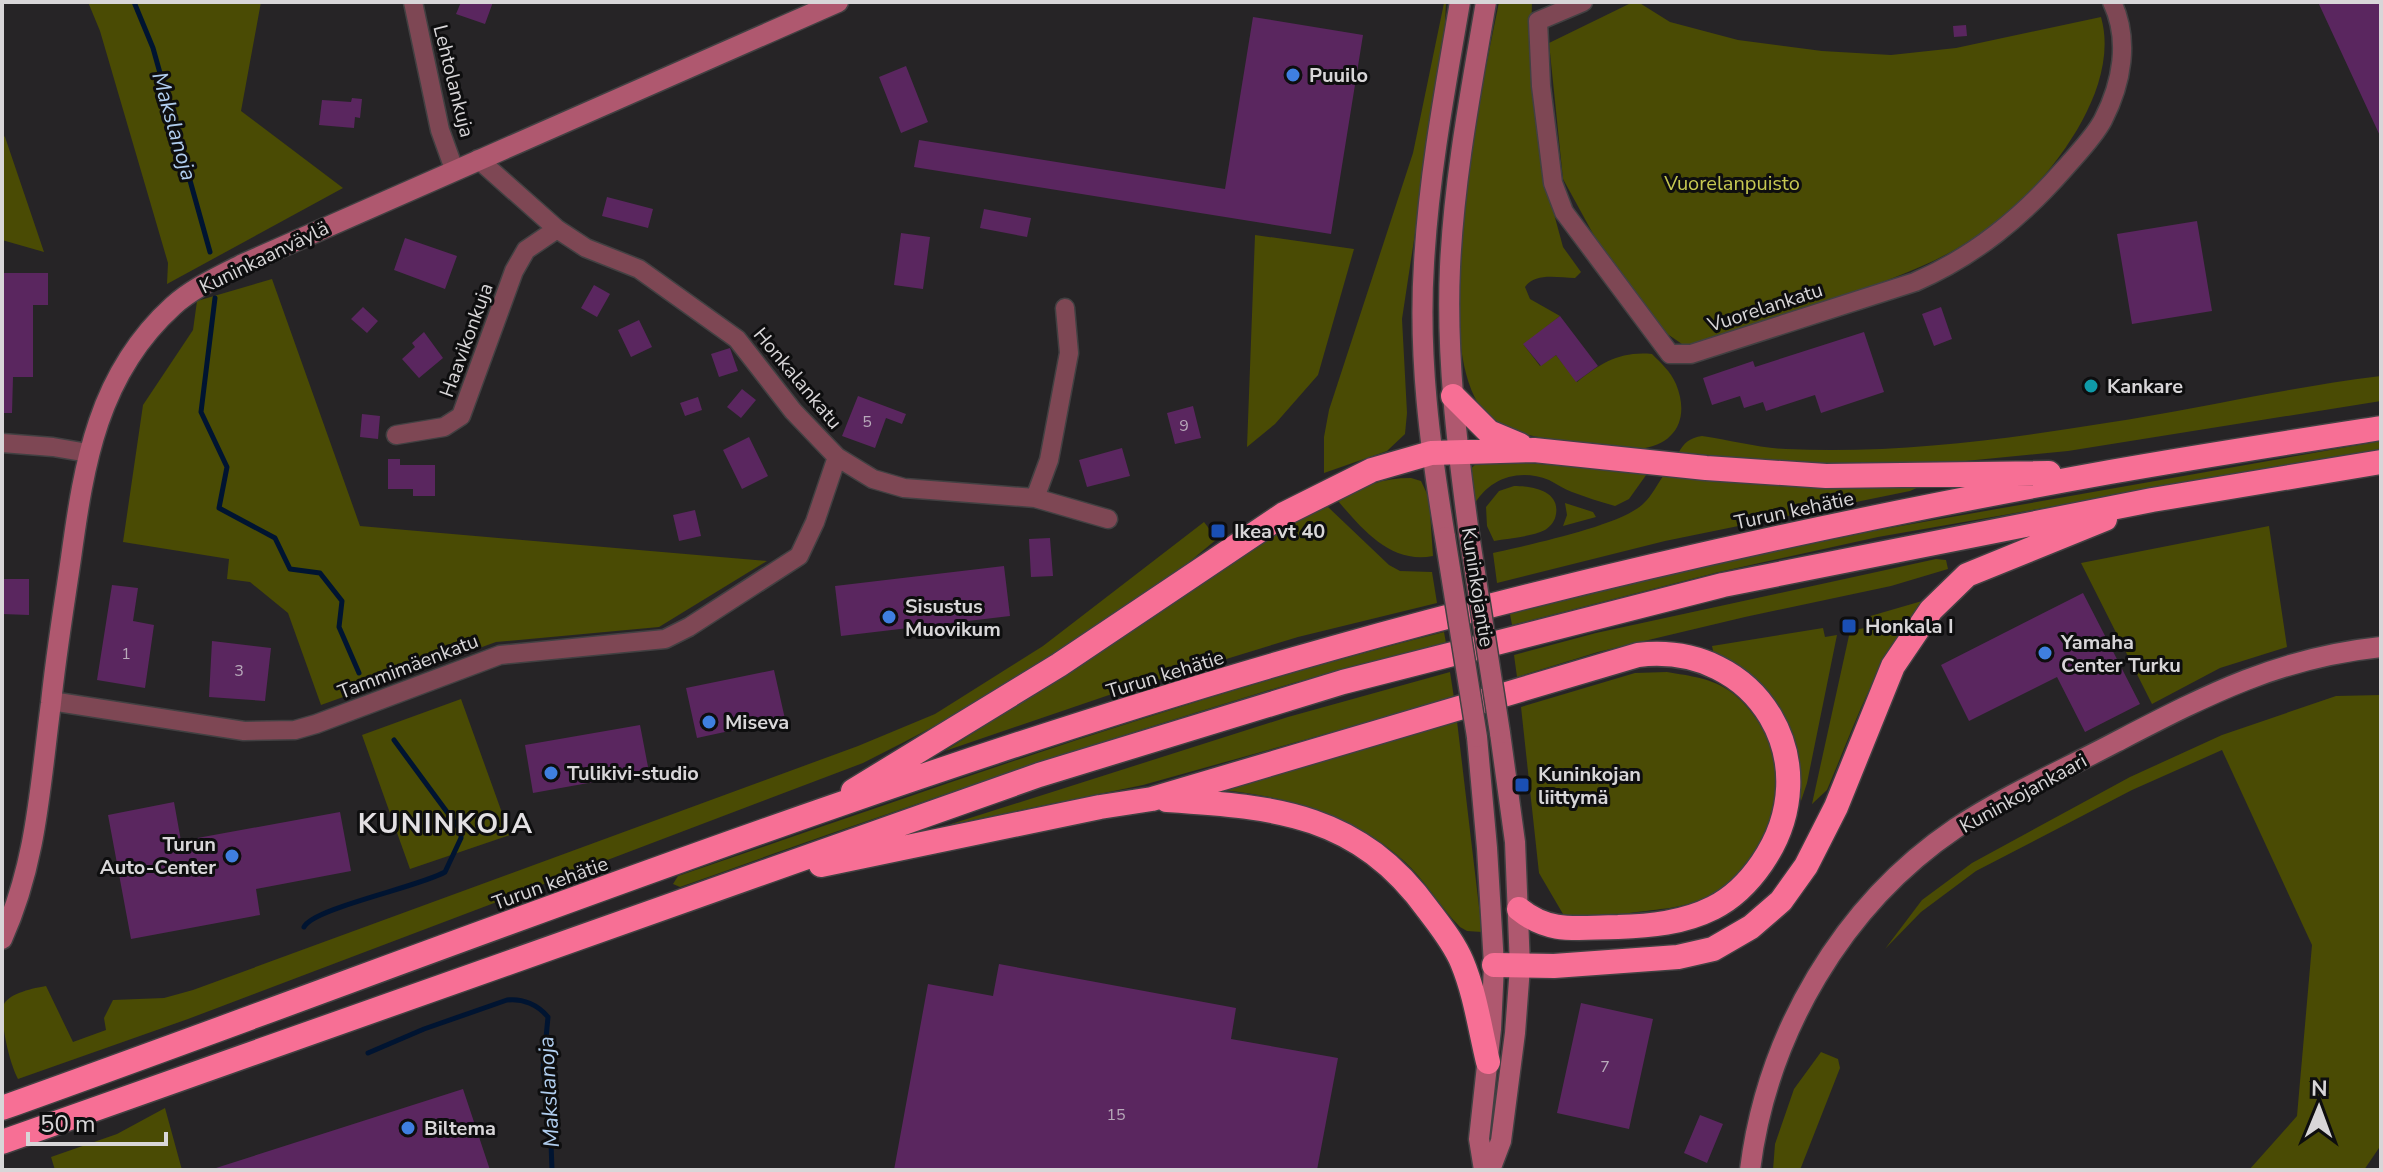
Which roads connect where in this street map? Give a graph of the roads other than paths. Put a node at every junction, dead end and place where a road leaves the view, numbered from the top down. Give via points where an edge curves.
1 (413, 2) edge
2 (838, 2) edge
3 (1460, 2) edge
4 (1486, 2) edge
5 (1583, 2) edge
6 (2112, 2) edge
7 (478, 159) junction
8 (454, 169) junction
9 (557, 229) junction
10 (1065, 308) dead end
11 (1453, 396) junction
12 (2381, 428) edge
13 (396, 435) dead end
14 (2, 443) edge
15 (1534, 450) junction
16 (1458, 451) junction
17 (88, 453) junction
18 (1431, 453) junction
19 (837, 457) junction
20 (2381, 462) edge
21 (2111, 472) junction
22 (1035, 498) junction
23 (2152, 500) junction
24 (1108, 519) dead end
25 (2381, 647) edge
26 (51, 701) junction
27 (1152, 799) junction
28 (814, 815) junction
29 (736, 882) junction
30 (1519, 909) junction
31 (2, 939) edge
32 (1494, 965) junction
33 (1520, 967) junction
34 (1488, 1062) junction
35 (2, 1108) edge
36 (2, 1142) edge
37 (1484, 1170) edge
38 (1490, 1170) edge
39 (1750, 1170) edge

1 - 8 street, Lehtolankuja via 440,130
2 - 7 main road, Kuninkaanväylä
3 - 18 main road, Kuninkojantie via 1439,121 1424,264 1423,347
4 - 11 main road, Kuninkojantie via 1452,235
5 - 6 street, Vuorelankatu via 1538,21 1553,183 1564,212 1626,298 1670,354 1680,355 1915,282 1949,268 2007,226 2103,122 2117,87 2122,54 2122,27
7 - 8 main road, Kuninkaanväylä
7 - 9 street, Honkalankatu
8 - 17 main road, Kuninkaanväylä via 190,293 132,354 105,402
9 - 13 street, Haavikonkuja via 526,250 514,271 461,416 444,427
9 - 19 street, Honkalankatu via 586,248 639,269 737,339
10 - 22 street via 1069,353 1049,460
11 - 15 highway via 1489,432
11 - 16 main road, Kuninkojantie
12 - 21 highway, Turun kehätie
14 - 17 street
15 - 16 highway
15 - 21 highway via 1826,476
16 - 18 highway
16 - 30 main road, Kuninkojantie, bridge via 1515,842
17 - 26 main road, Kuninkaanväylä
18 - 28 highway via 1372,470 1295,508 1059,665
18 - 32 main road, Kuninkojantie, bridge via 1477,737
19 - 22 street, Honkalankatu via 873,479 904,488
19 - 26 street, Tammimäenkatu via 799,556 665,639 500,655 295,730 244,731
20 - 23 highway
21 - 28 highway, Turun kehätie via 1720,550 1334,648 1033,740
22 - 24 street, Honkalankatu
23 - 29 highway via 1723,585 1343,682 1039,775
23 - 33 highway via 1967,575 1931,610 1893,666 1806,866 1781,901 1751,927 1713,949 1678,957
25 - 39 main road, Kuninkojankaari via 2314,656 2249,677 1982,812 1929,848 1862,914 1801,1006 1765,1092
26 - 31 main road, Kuninkaanväylä via 25,881
27 - 29 highway
27 - 30 highway via 1638,655 1698,659 1728,672 1752,691 1778,730 1789,782 1774,845 1737,892 1699,914 1648,926 1555,928
27 - 34 highway via 1225,804 1328,825 1392,868 1455,946
28 - 35 highway, Turun kehätie
29 - 36 highway
30 - 33 main road, Kuninkojantie
32 - 33 highway
32 - 34 main road, Kuninkojantie
33 - 38 main road, Kuninkojantie via 1501,1141
34 - 37 main road, Kuninkojantie via 1479,1139

